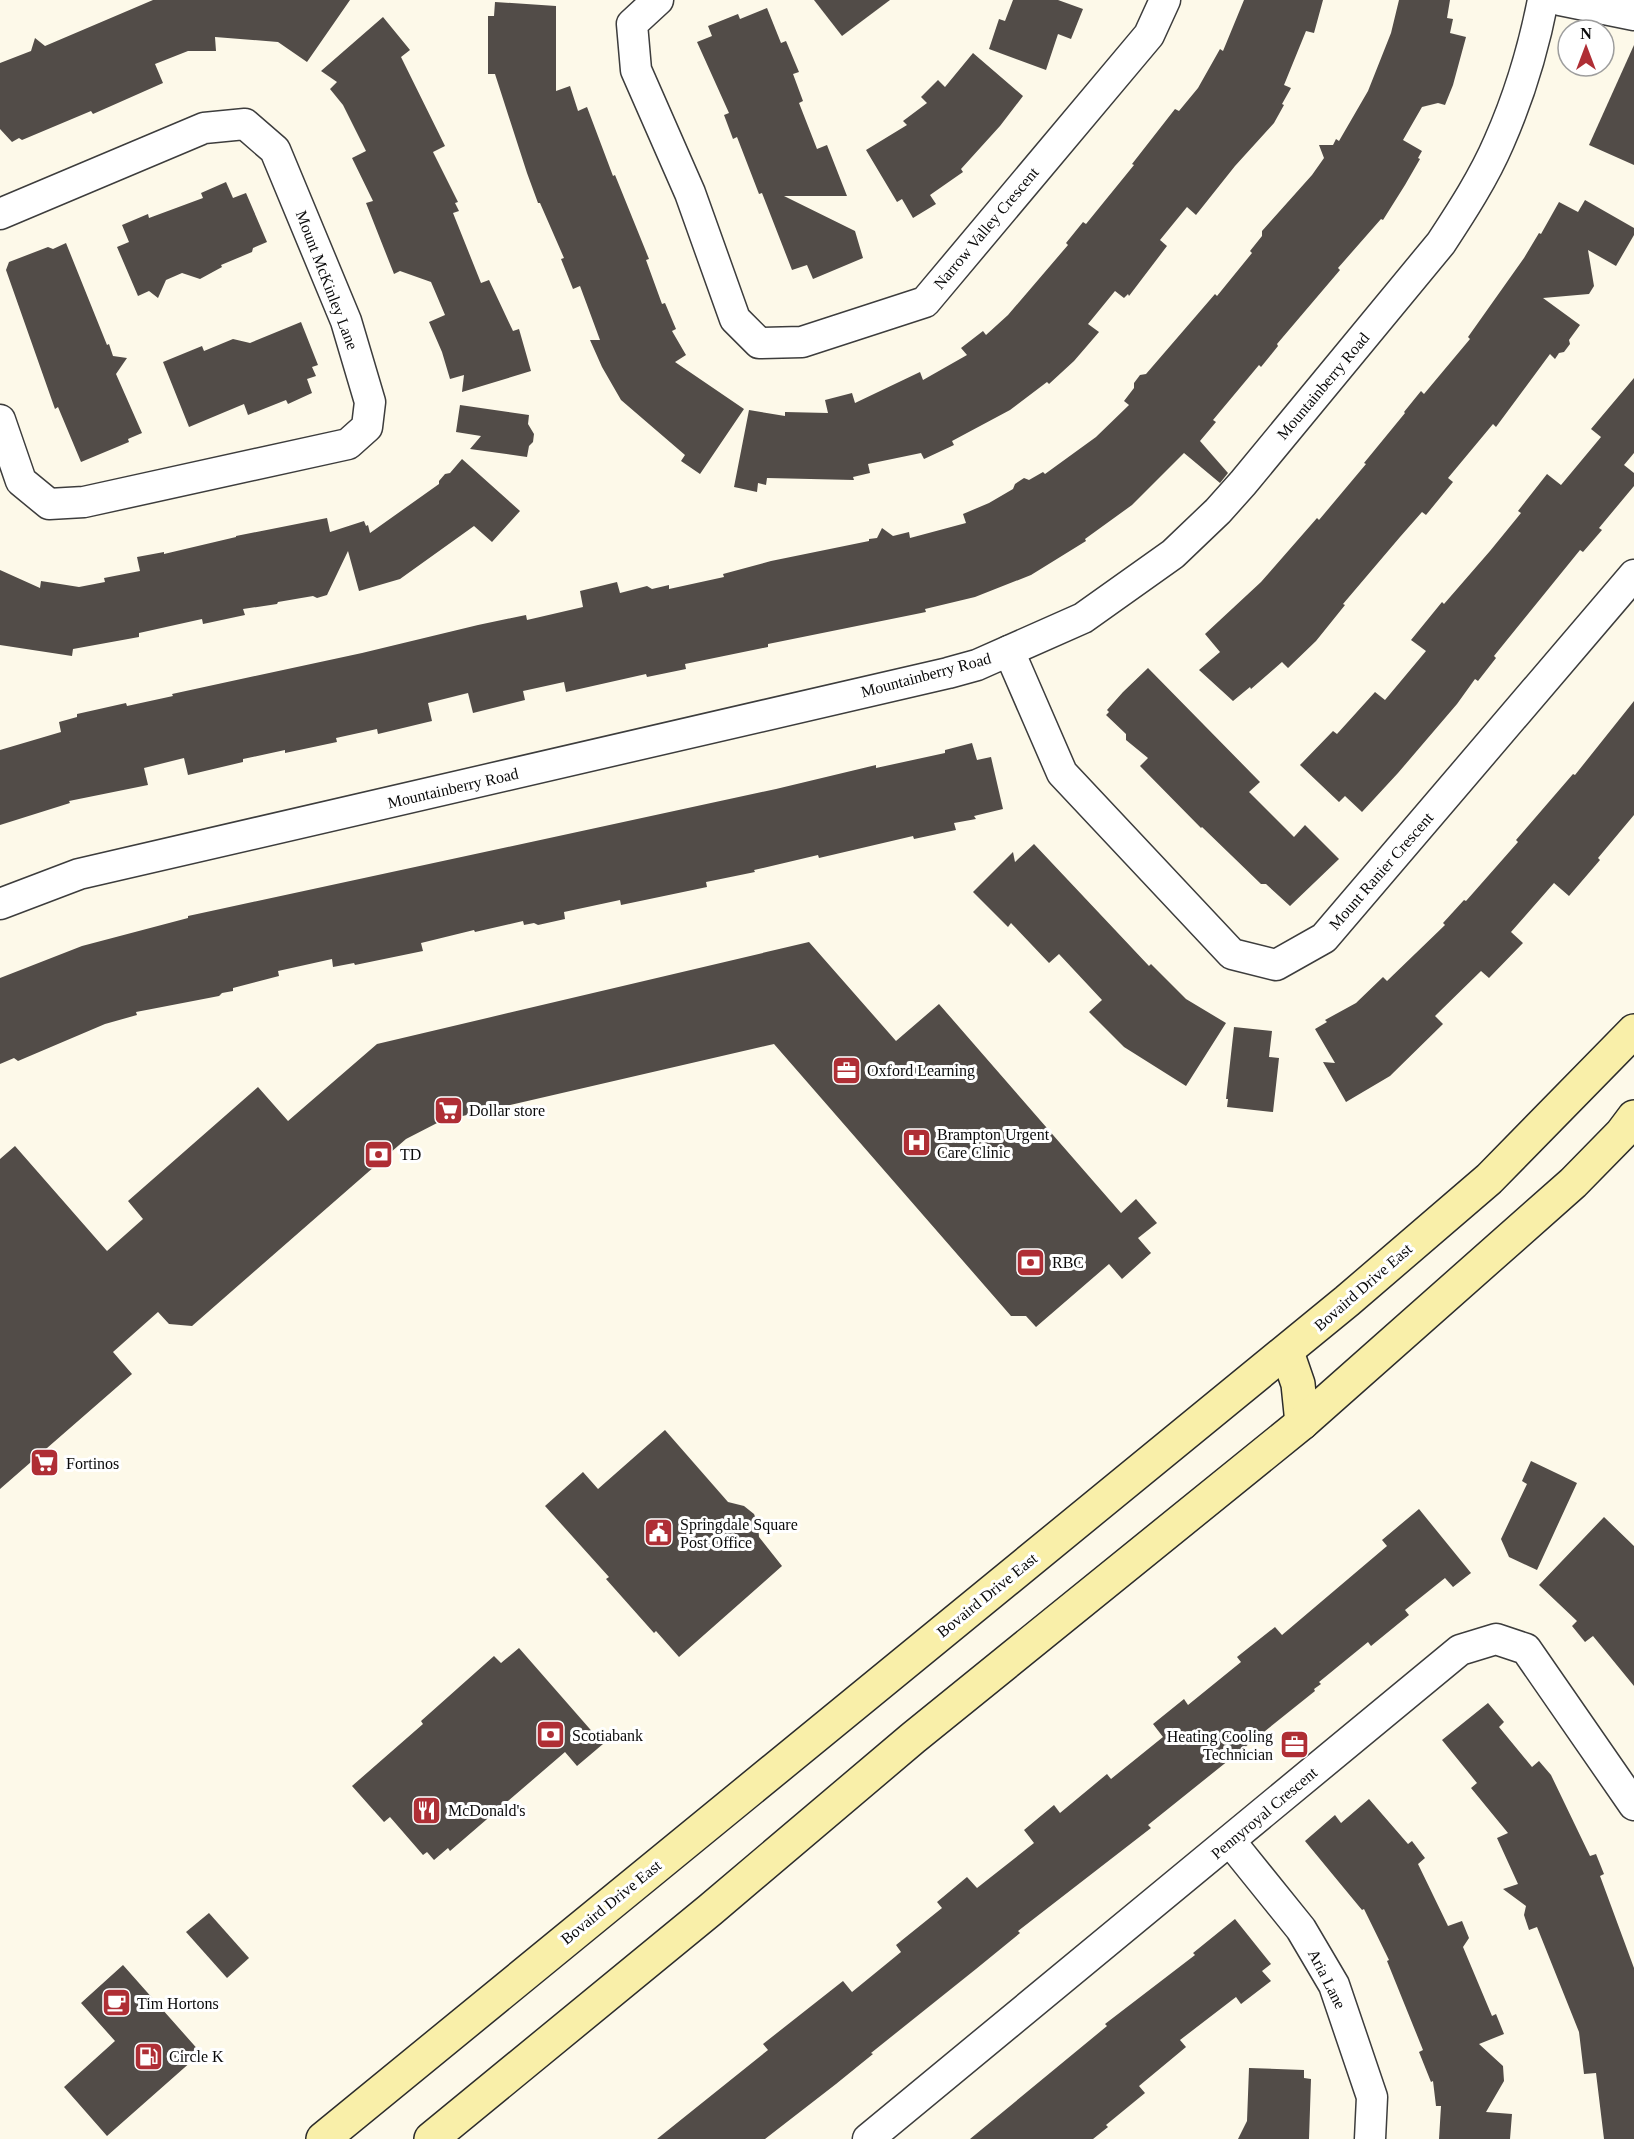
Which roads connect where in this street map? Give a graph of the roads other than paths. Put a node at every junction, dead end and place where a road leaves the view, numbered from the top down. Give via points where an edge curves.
1 (658, 0) edge
2 (1165, 0) edge
3 (1543, 0) edge
4 (1560, 0) edge
5 (1634, 15) edge
6 (0, 214) edge
7 (0, 420) edge
8 (1634, 575) edge
9 (1009, 651) junction
10 (0, 904) edge
11 (1634, 1031) edge
12 (1634, 1117) edge
13 (1287, 1352) junction
14 (1302, 1423) junction
15 (1634, 1805) edge
16 (1230, 1841) junction
17 (323, 2139) edge
18 (431, 2139) edge
19 (868, 2139) edge
20 (1370, 2139) edge

1 - 2 street, Narrow Valley Crescent via 632,24 636,70 690,193 735,319 759,343 802,342 925,302 1149,35
3 - 9 street, Mountainberry Road via 1499,142 1441,243 1408,284 1243,483 1173,554 1083,618
4 - 5 street
6 - 7 street, Mount McKinley Lane via 204,128 245,124 275,150 346,321 370,402 367,428 348,444 84,502 49,504 21,481
8 - 9 street, Mount Ranier Crescent via 1324,938 1275,965 1232,954 1062,773
9 - 10 street, Mountainberry Road via 977,665 937,675 78,874
11 - 13 main road, Bovaird Drive East via 1489,1179
12 - 14 main road via 1573,1183
13 - 14 main road via 1298,1384
13 - 17 main road, Bovaird Drive East
14 - 18 main road via 913,1738
15 - 16 street, Pennyroyal Crescent via 1526,1649 1496,1639 1460,1650
16 - 19 street, Pennyroyal Crescent
16 - 20 street, Aria Lane via 1301,1929 1334,1985 1372,2097

